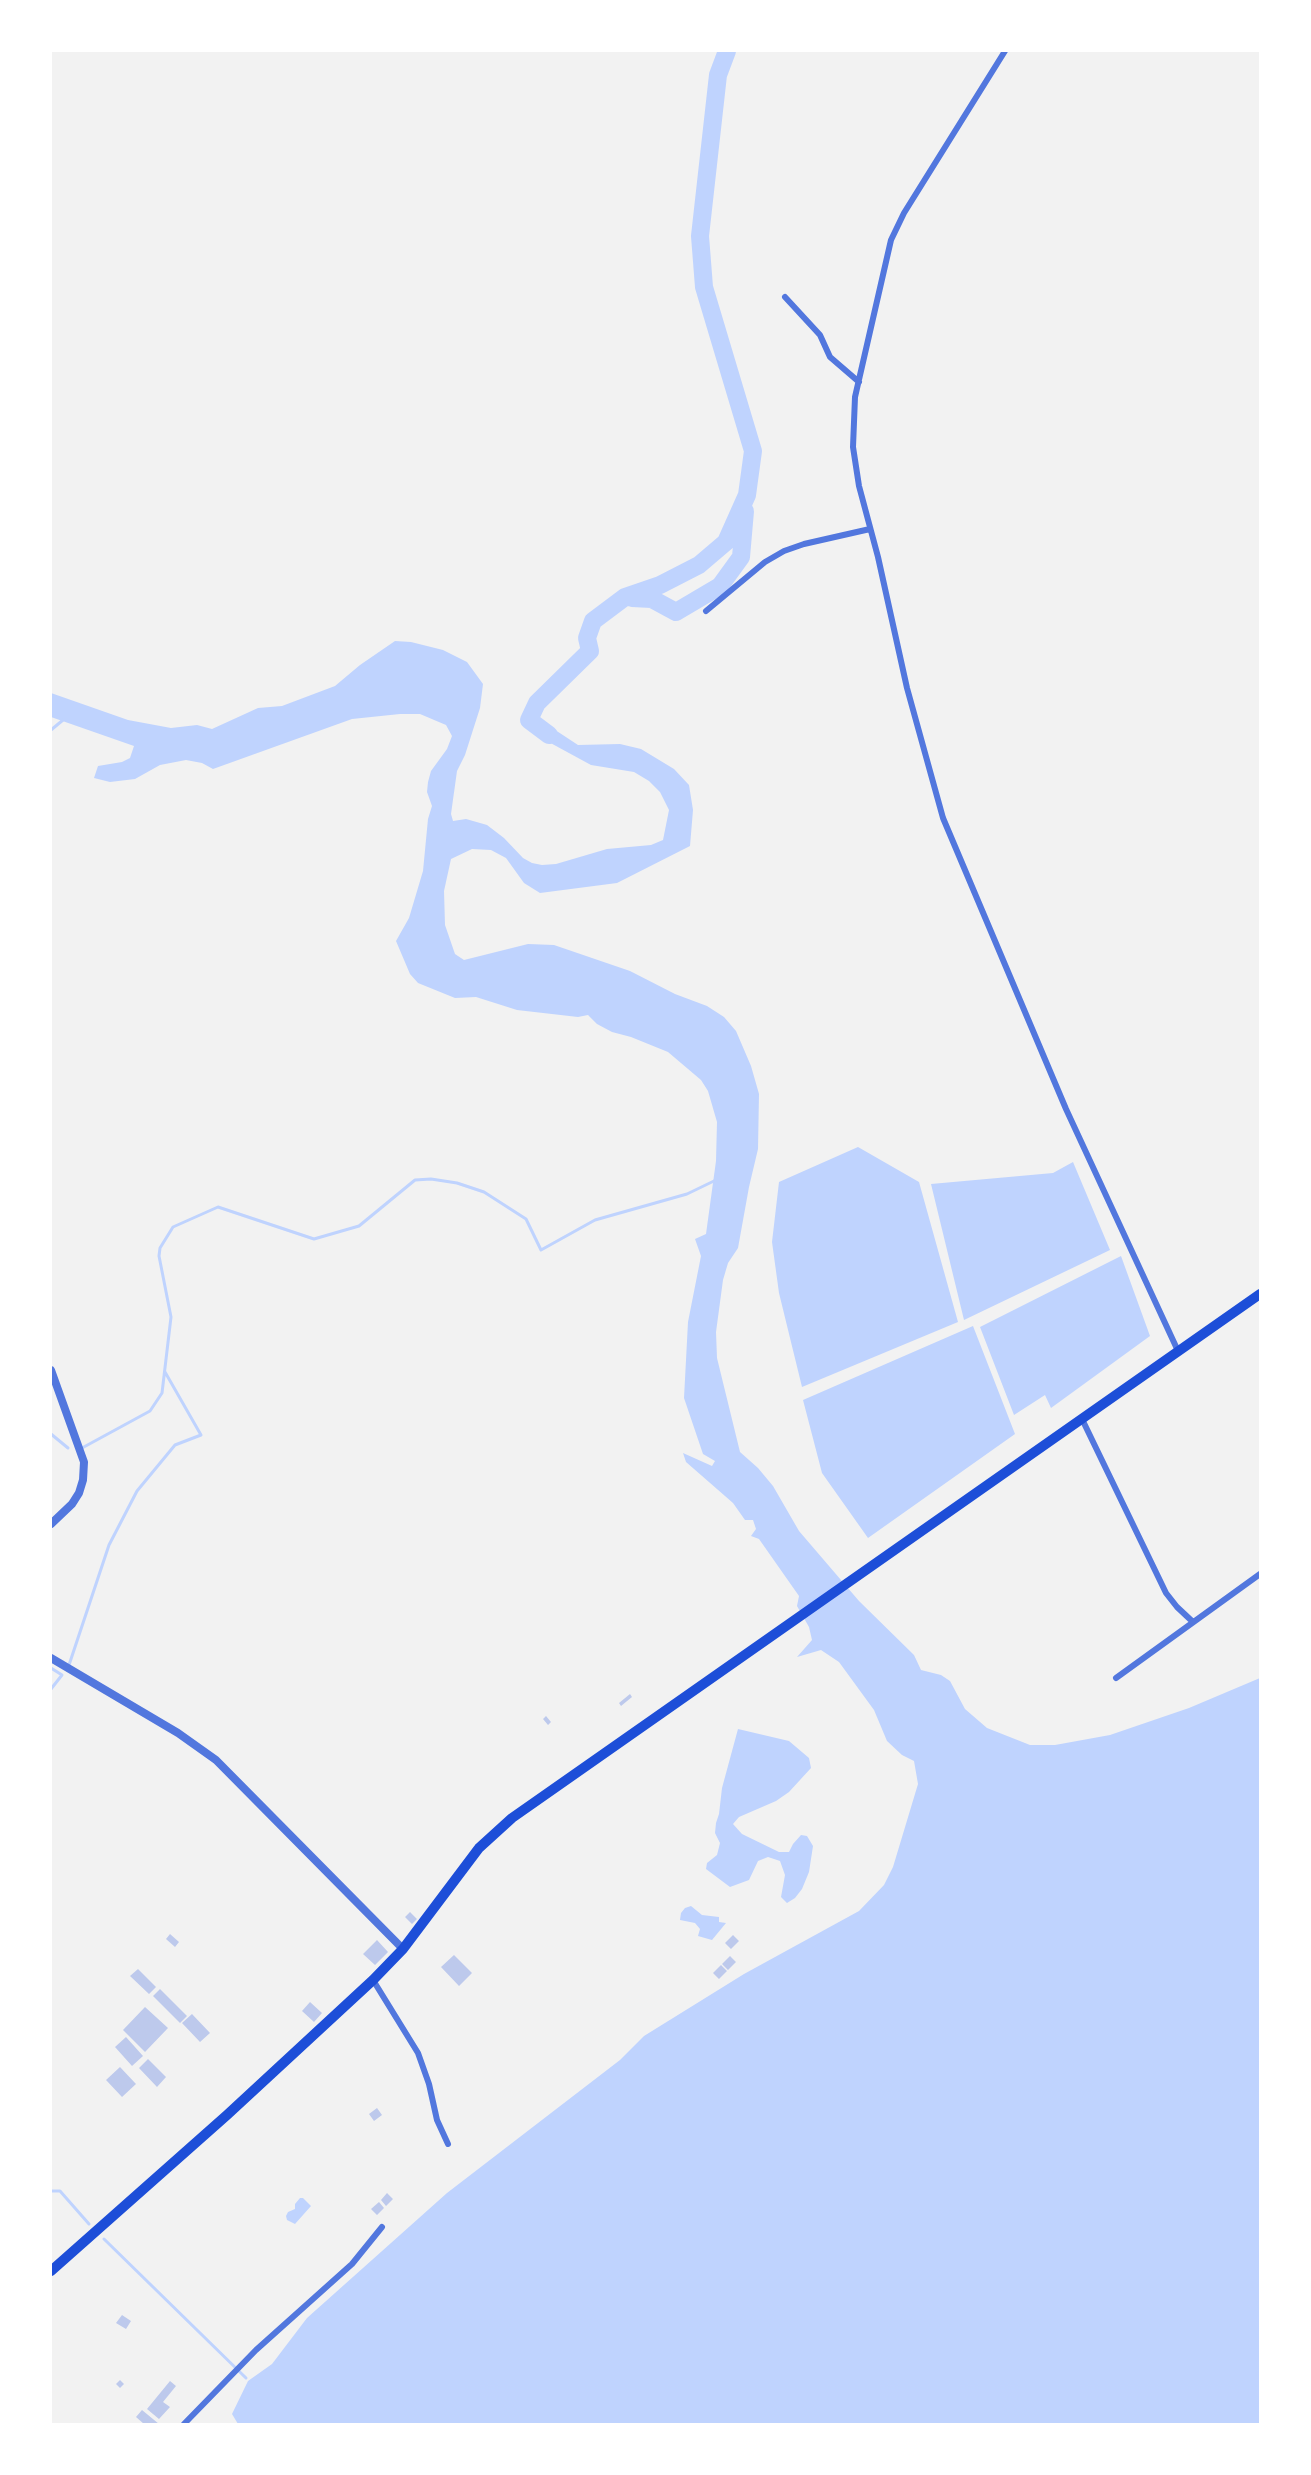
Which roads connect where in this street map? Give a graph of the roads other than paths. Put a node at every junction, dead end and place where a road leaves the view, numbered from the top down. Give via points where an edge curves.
1 (1005, 51) edge
2 (785, 297) dead end
3 (859, 382) junction
4 (870, 529) junction
5 (706, 611) dead end
6 (1260, 1294) edge
7 (1179, 1352) junction
8 (51, 1370) edge
9 (1082, 1419) junction
10 (51, 1524) edge
11 (1260, 1574) edge
12 (1193, 1622) junction
13 (51, 1658) edge
14 (1116, 1678) dead end
15 (402, 1949) junction
16 (373, 1980) junction
17 (448, 2144) dead end
18 (382, 2227) dead end
19 (51, 2271) edge
20 (184, 2424) edge

1 - 3 street via 891,240
2 - 3 street via 820,335 830,357
3 - 4 street via 853,447
4 - 5 street via 784,551
4 - 7 street via 907,688 943,818 1066,1109
6 - 7 highway
7 - 9 highway
8 - 10 street via 84,1461 79,1493
9 - 12 street via 1166,1593
9 - 15 highway via 512,1818 479,1848
11 - 12 street
12 - 14 street
13 - 15 street via 216,1760
15 - 16 highway
16 - 17 street via 418,2053
16 - 19 highway
18 - 20 street via 352,2264 237,2369

